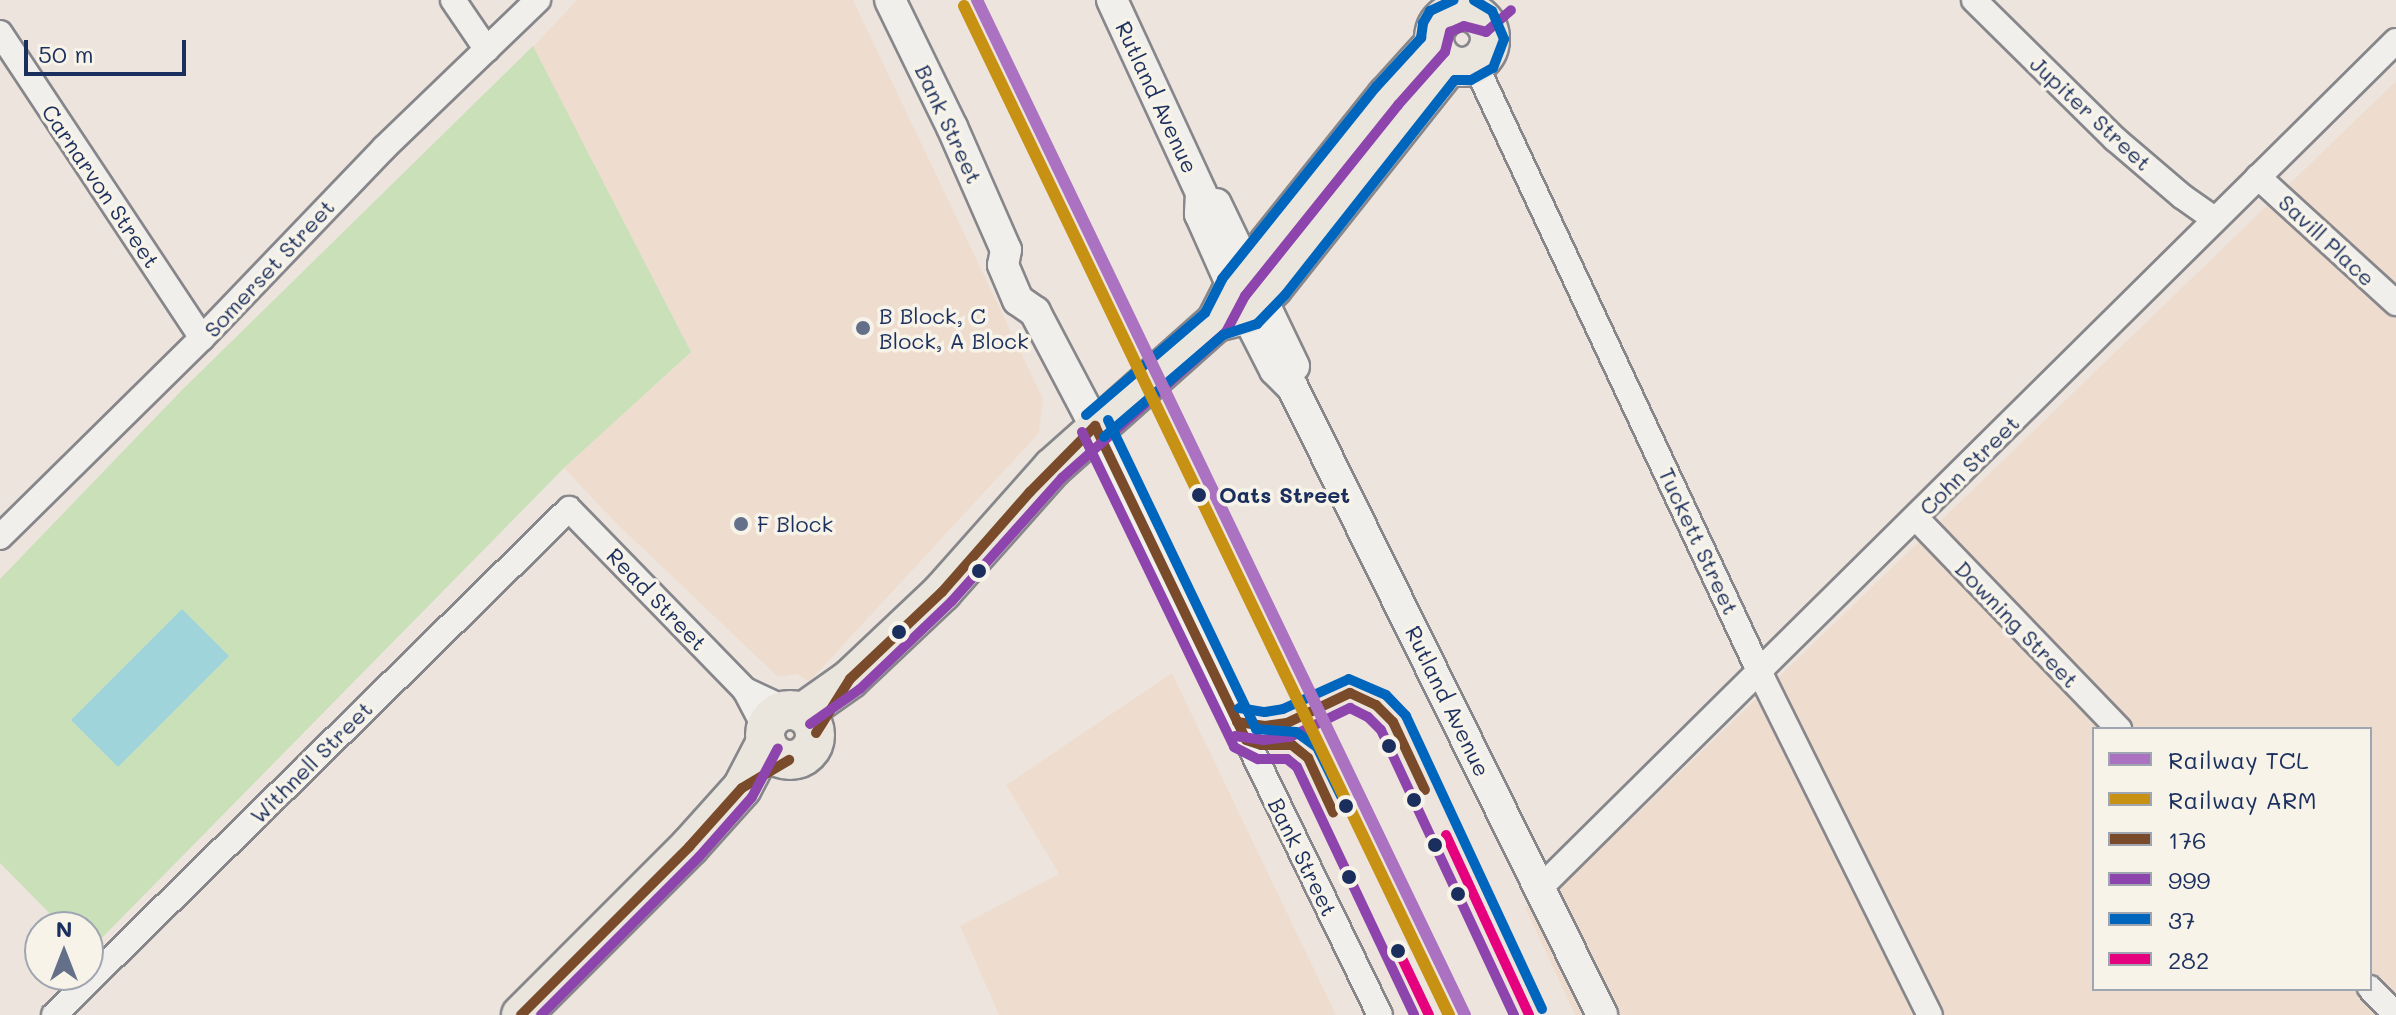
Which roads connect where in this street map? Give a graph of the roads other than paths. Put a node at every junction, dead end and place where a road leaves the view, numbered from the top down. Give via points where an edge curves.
1 (453, 0) edge
2 (538, 0) edge
3 (890, 0) edge
4 (1112, 0) edge
5 (1974, 0) edge
6 (1472, 8) edge
7 (0, 33) edge
8 (2396, 41) edge
9 (487, 50) junction
10 (1453, 58) junction
11 (2258, 177) junction
12 (2214, 219) junction
13 (1242, 298) junction
14 (2396, 303) edge
15 (202, 338) junction
16 (1095, 426) junction
17 (569, 509) joint
18 (1916, 518) junction
19 (0, 537) edge
20 (1760, 673) junction
21 (2117, 727) edge
22 (788, 731) junction
23 (1540, 888) junction
24 (2372, 990) edge
25 (54, 1015) edge
26 (521, 1015) edge
27 (1380, 1015) edge
28 (1602, 1015) edge
29 (1930, 1015) edge
30 (2396, 1015) edge

1 - 9 street
2 - 9 street, Somerset Street
3 - 16 street, Bank Street via 1006,250 1022,257 1036,293 1035,312
4 - 13 street, Rutland Avenue via 1201,193 1217,205
5 - 12 street, Jupiter Street via 2115,139
6 - 10 main road via 1436,27
6 - 10 main road via 1490,43
7 - 15 street, Carnarvon Street
8 - 11 street, Cohn Street
9 - 15 street, Somerset Street via 384,148
10 - 13 main road
10 - 20 street, Tuckett Street
11 - 12 street, Cohn Street
11 - 14 street, Savill Place
12 - 18 street, Cohn Street
13 - 16 main road
13 - 23 street, Rutland Avenue via 1295,365 1293,388
15 - 19 street, Somerset Street
16 - 22 main road via 942,592
16 - 27 street, Bank Street
17 - 22 street, Read Street
17 - 25 street, Withnell Street
18 - 20 street, Cohn Street
18 - 21 street, Downing Street
20 - 23 street, Cohn Street
20 - 29 street, Tuckett Street
22 - 26 main road via 689,847
23 - 28 street, Rutland Avenue
24 - 30 street

